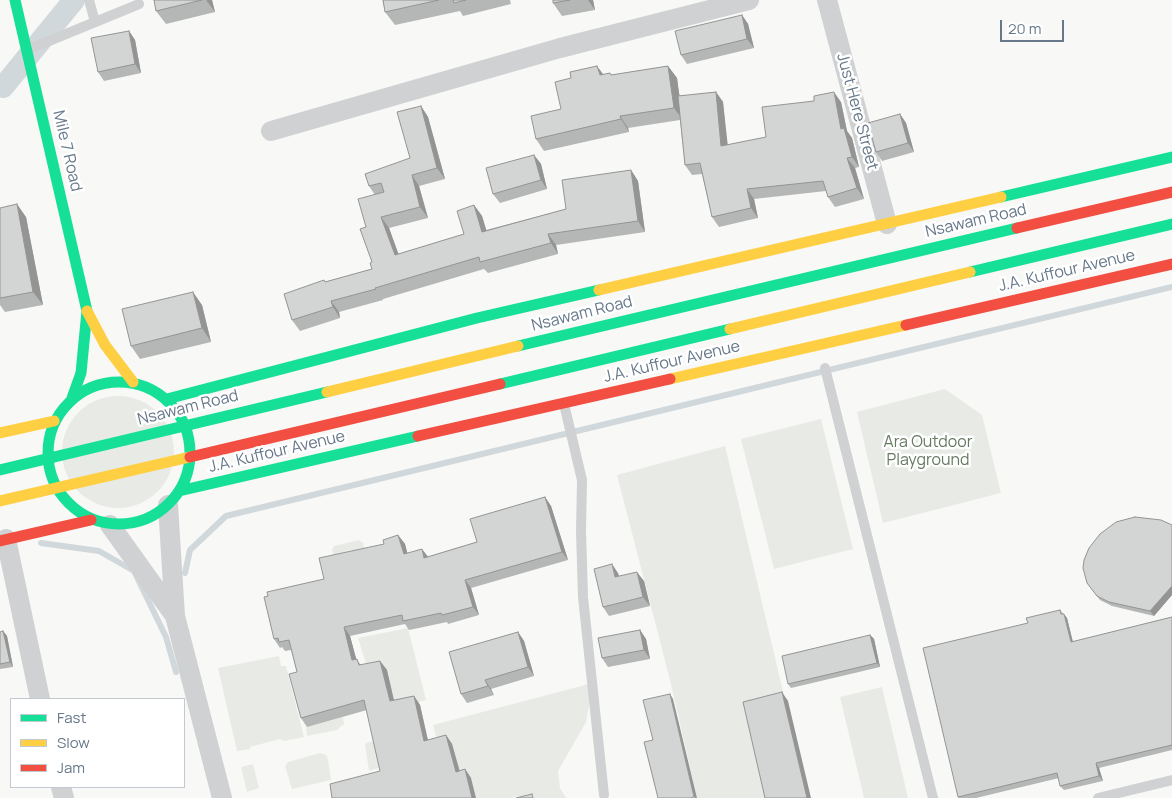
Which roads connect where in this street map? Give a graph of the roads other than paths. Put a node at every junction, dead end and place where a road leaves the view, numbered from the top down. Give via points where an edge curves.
1 (15, 0) edge
2 (89, 0) edge
3 (749, 0) edge
4 (827, 0) edge
5 (139, 4) dead end
6 (95, 22) junction
7 (26, 50) junction
8 (271, 131) dead end
9 (1172, 157) edge
10 (1172, 192) edge
11 (887, 224) junction
12 (1172, 224) edge
13 (1172, 264) edge
14 (87, 311) junction
15 (825, 368) dead end
16 (133, 382) junction
17 (72, 398) junction
18 (167, 399) junction
19 (564, 403) junction
20 (54, 421) junction
21 (0, 434) edge
22 (0, 470) edge
23 (174, 498) junction
24 (0, 501) edge
25 (101, 522) junction
26 (3, 540) edge
27 (175, 616) junction
28 (40, 698) edge
29 (1172, 780) edge
30 (604, 795) dead end
31 (222, 798) edge
32 (933, 798) edge
33 (1098, 798) edge

1 - 7 main road, Mile 7 Road
2 - 6 lane
3 - 8 street via 560,48
4 - 11 street, Just Here Street
5 - 6 lane
6 - 7 lane
7 - 14 main road, Mile 7 Road
9 - 11 main road
10 - 22 main road, Nsawam Road
11 - 18 main road via 477,318
12 - 24 main road
13 - 19 main road, J.A. Kuffour Avenue
14 - 16 main road via 105,345
14 - 17 main road via 81,373
15 - 32 lane
16 - 17 main road via 101,383
16 - 18 main road
17 - 20 main road
18 - 23 main road via 186,427 190,460
19 - 23 main road, J.A. Kuffour Avenue
19 - 30 lane via 582,480 583,597
20 - 21 main road
20 - 25 main road via 47,459 61,496
23 - 25 main road via 147,519
23 - 27 street
25 - 26 main road
25 - 27 street
26 - 28 street
27 - 31 street
29 - 33 lane

